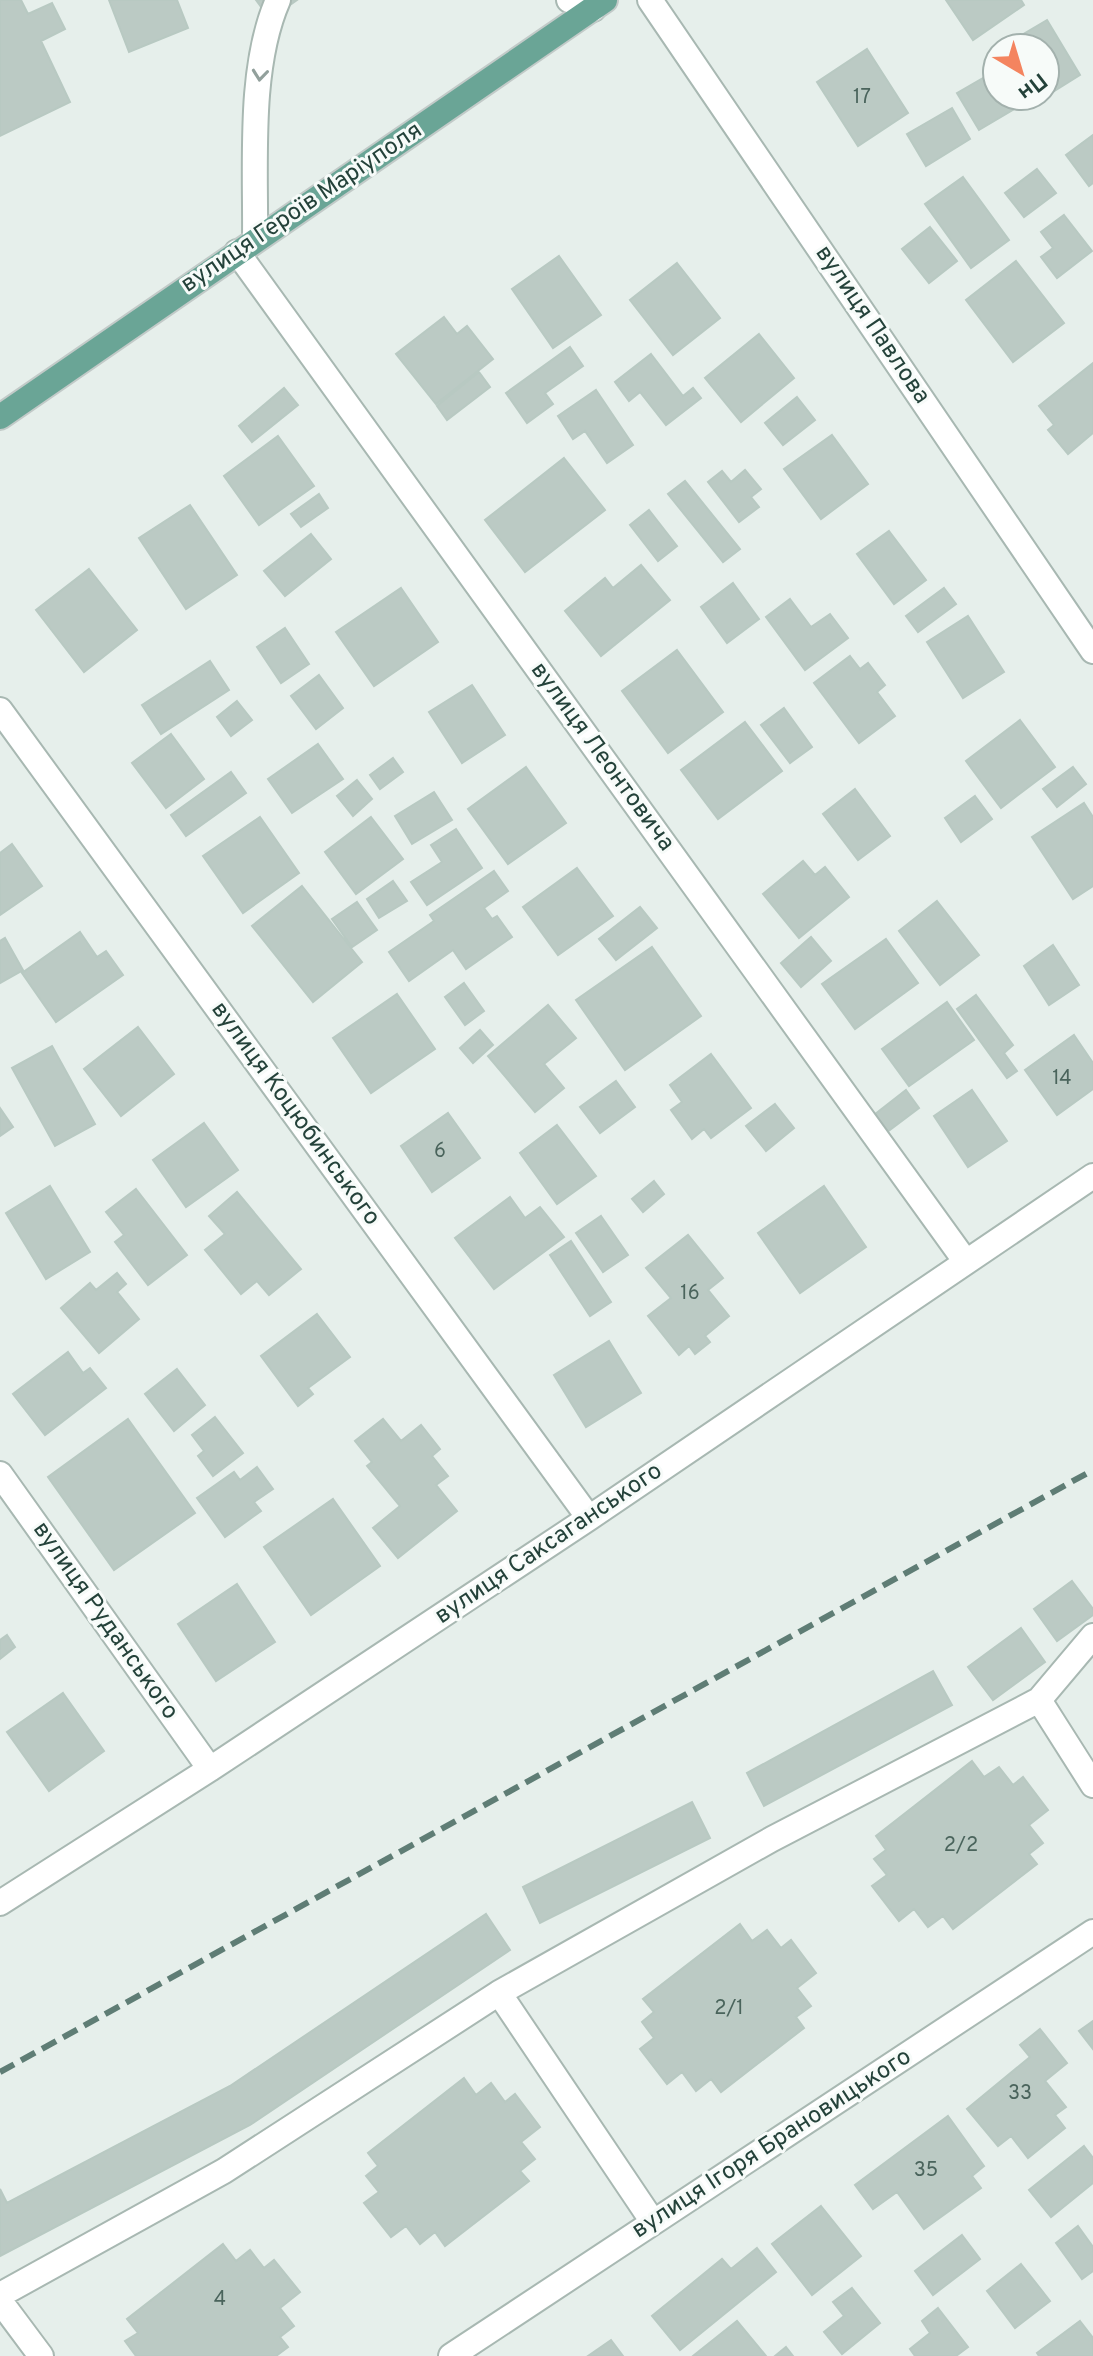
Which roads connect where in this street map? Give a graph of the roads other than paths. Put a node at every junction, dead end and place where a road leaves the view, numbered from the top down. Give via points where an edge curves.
1 (278, 0) edge
2 (569, 0) edge
3 (650, 0) edge
4 (599, 4) edge
5 (246, 246) junction
6 (0, 417) edge
7 (1093, 651) edge
8 (0, 710) edge
9 (1093, 1176) edge
10 (966, 1262) junction
11 (0, 1474) edge
12 (589, 1518) junction
13 (1093, 1636) edge
14 (1039, 1700) junction
15 (210, 1769) junction
16 (1093, 1785) edge
17 (0, 1903) edge
18 (1093, 1932) edge
19 (499, 1993) junction
20 (653, 2222) junction
21 (0, 2298) edge
22 (41, 2356) edge
23 (451, 2356) edge

1 -> 5 street via 268,22 260,70
2 - 4 street
3 - 7 street, вулиця Павлова
4 - 5 main road, вулиця Героїв Маріуполя
5 - 6 main road, вулиця Героїв Маріуполя
5 - 10 street, вулиця Леонтовича
8 - 12 street, вулиця Коцюбинського
9 - 10 street, вулиця Саксаганського
10 - 12 street, вулиця Саксаганського
11 - 15 street, вулиця Руданського
12 - 15 street, вулиця Саксаганського
13 - 14 street
14 - 16 street
14 - 19 street via 772,1839
15 - 17 street, вулиця Саксаганського
18 - 20 street, вулиця Ігоря Брановицького
19 - 20 street
19 - 21 street via 224,2171
20 - 23 street, вулиця Ігоря Брановицького
21 - 22 street

